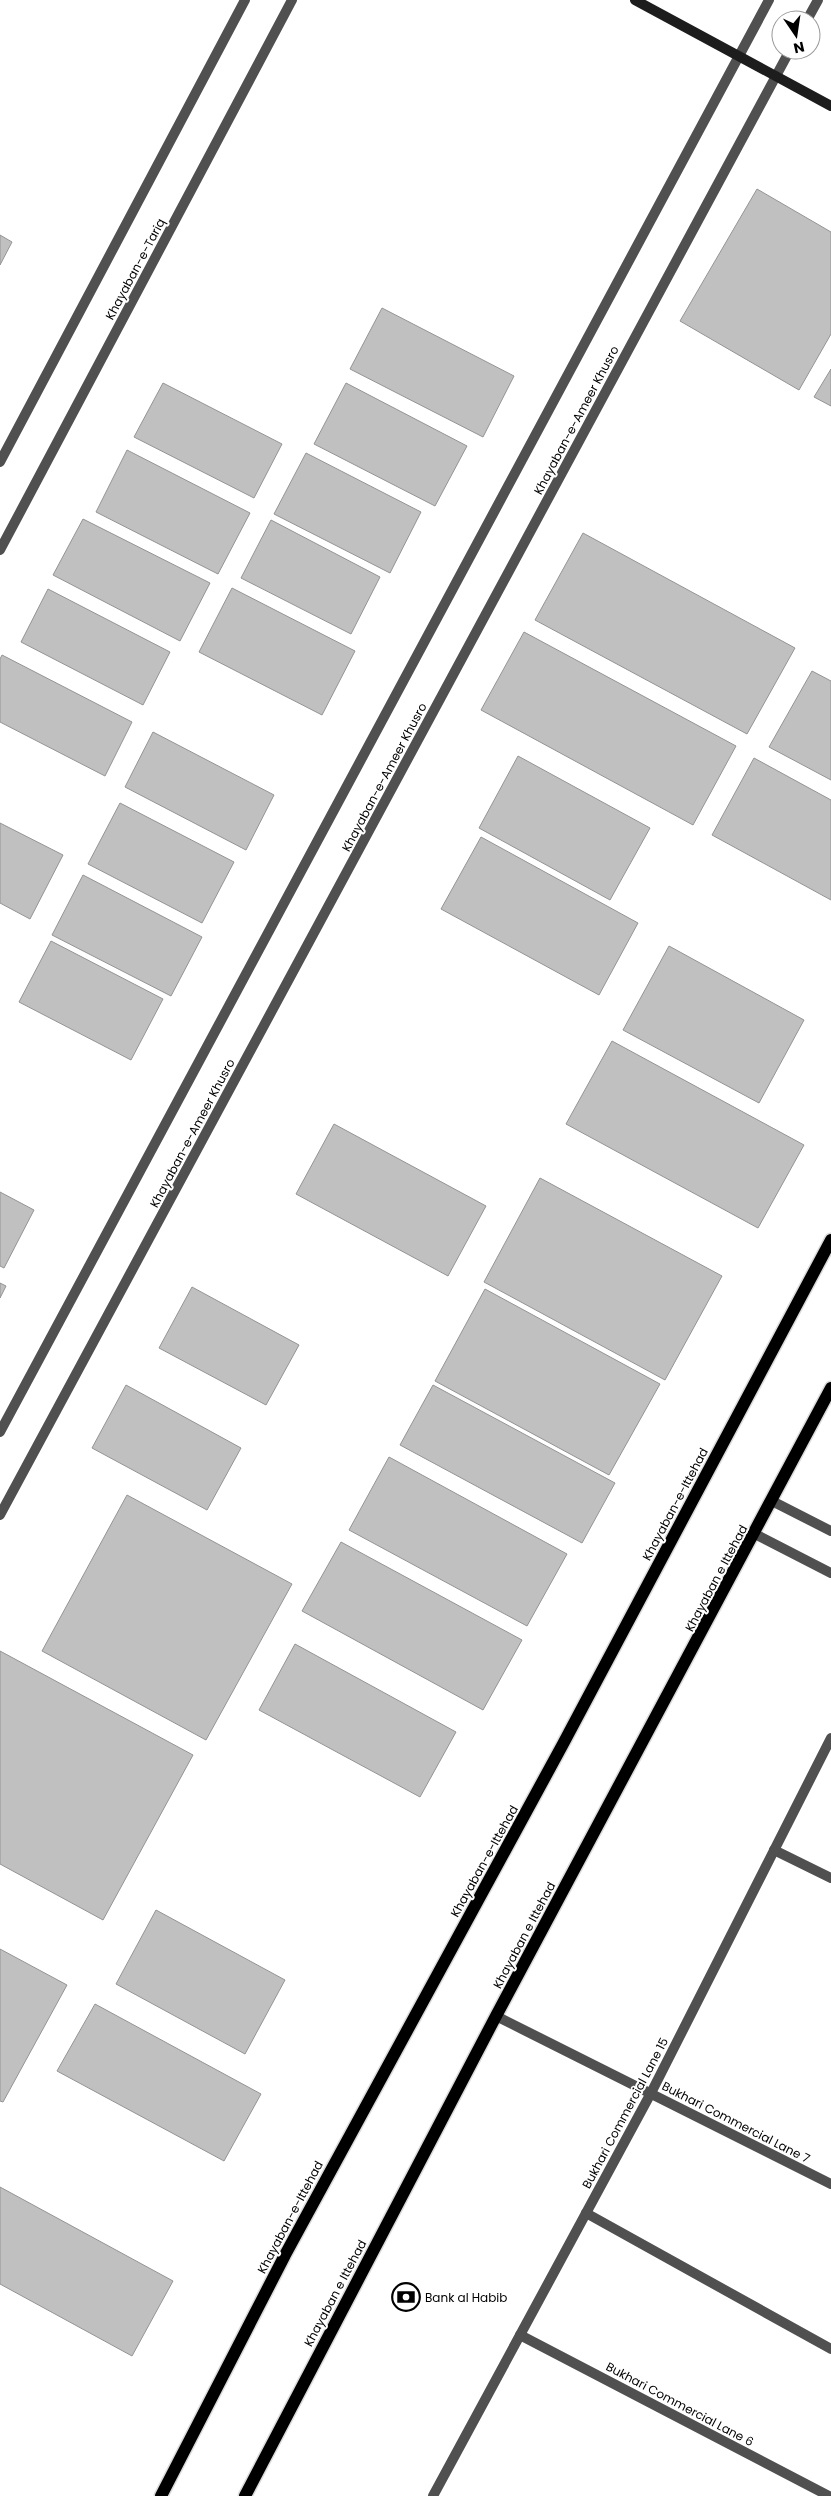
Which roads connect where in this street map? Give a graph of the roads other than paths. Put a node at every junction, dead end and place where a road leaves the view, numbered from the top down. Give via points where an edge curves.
1 (245, 0) edge
2 (292, 0) edge
3 (635, 0) edge
4 (769, 0) edge
5 (739, 56) junction
6 (785, 60) edge
7 (776, 76) junction
8 (831, 106) edge
9 (0, 462) edge
10 (0, 550) edge
11 (831, 1240) edge
12 (831, 1388) edge
13 (0, 1432) edge
14 (772, 1501) junction
15 (0, 1515) edge
16 (831, 1531) edge
17 (755, 1534) junction
18 (831, 1573) edge
19 (831, 1738) edge
20 (774, 1850) junction
21 (831, 1878) edge
22 (496, 2016) junction
23 (650, 2093) junction
24 (831, 2184) edge
25 (586, 2213) junction
26 (520, 2335) junction
27 (831, 2349) edge
28 (161, 2496) edge
29 (244, 2496) edge
30 (433, 2496) edge
31 (829, 2496) edge

1 - 9 street
2 - 10 street, Khayaban-e-Tariq
3 - 5 main road
4 - 5 street
5 - 7 main road
5 - 13 street
6 - 7 street, Khayaban-e-Ameer Khusro
7 - 8 main road
7 - 15 street, Khayaban-e-Ameer Khusro
11 - 28 main road, Khayaban-e-Ittehad via 564,1744 285,2255
12 - 14 main road, Khayaban e Ittehad
14 - 16 street
14 - 17 main road, Khayaban e Ittehad
17 - 18 street
17 - 22 main road, Khayaban e Ittehad
19 - 20 street, Bukhari Commercial Lane 15
20 - 21 street
20 - 23 street, Bukhari Commercial Lane 15
22 - 23 street, Bukhari Commercial Lane 7
22 - 29 main road, Khayaban e Ittehad
23 - 24 street, Bukhari Commercial Lane 7
23 - 25 street, Bukhari Commercial Lane 15
25 - 26 street, Bukhari Commercial Lane 15
25 - 27 street
26 - 30 street, Bukhari Commercial Lane 15
26 - 31 street, Bukhari Commercial Lane 6

